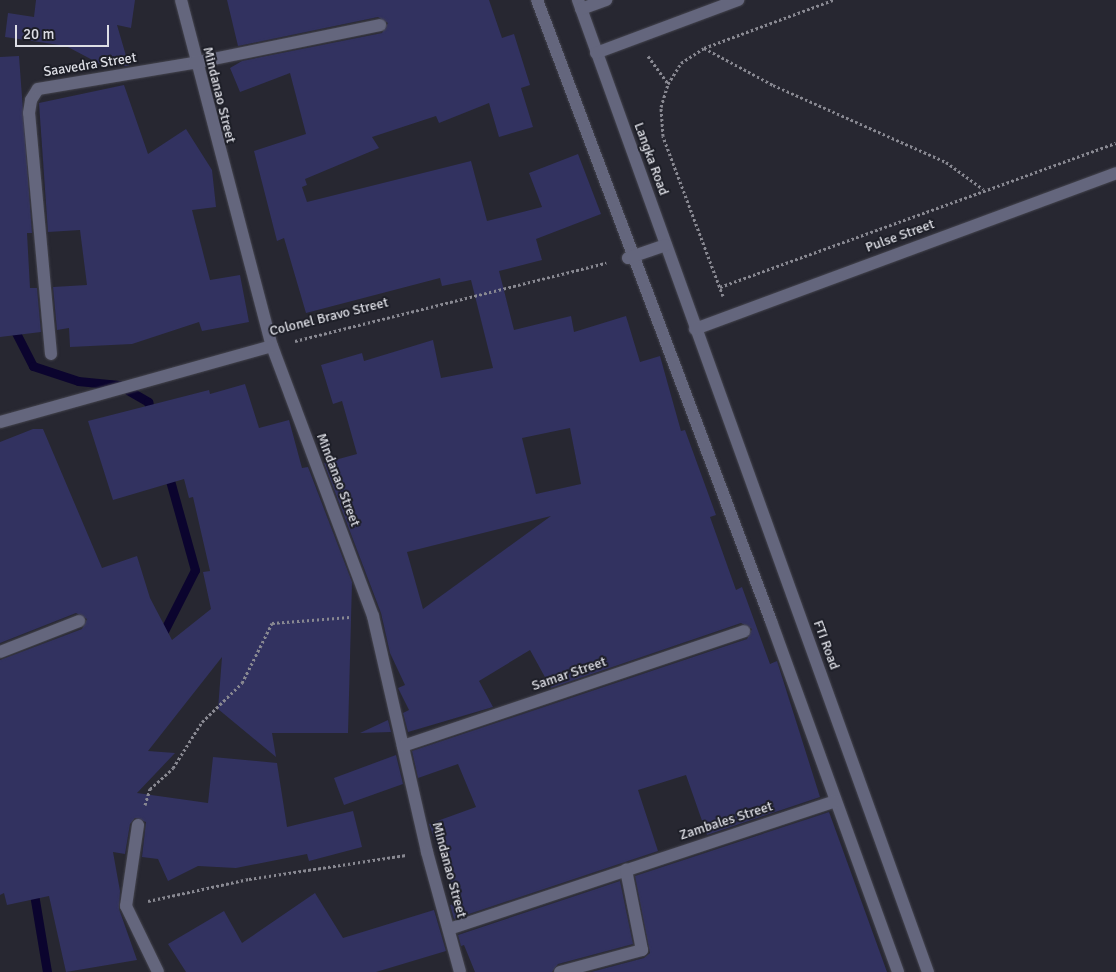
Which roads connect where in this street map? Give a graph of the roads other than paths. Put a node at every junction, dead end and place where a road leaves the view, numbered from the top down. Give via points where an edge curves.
1 (181, 0) edge
2 (537, 0) edge
3 (606, 0) edge
4 (738, 0) edge
5 (580, 5) edge
6 (380, 25) dead end
7 (596, 53) junction
8 (194, 63) junction
9 (1116, 173) edge
10 (666, 245) junction
11 (630, 257) junction
12 (695, 329) junction
13 (272, 346) junction
14 (52, 354) dead end
15 (0, 422) edge
16 (79, 621) dead end
17 (744, 631) dead end
18 (0, 652) edge
19 (403, 746) junction
20 (835, 801) junction
21 (138, 825) road end
22 (626, 870) junction
23 (448, 930) junction
24 (158, 972) edge
25 (460, 972) edge
26 (560, 972) edge
27 (898, 972) edge
28 (928, 972) edge

1 - 8 street, Mindanao Street
2 - 11 street
3 - 5 street
4 - 7 street
5 - 7 street, Langka Road
6 - 8 street, Saavedra Street
7 - 10 street, Langka Road
8 - 13 street, Mindanao Street
8 - 14 street, Saavedra Street via 38,88 30,100
9 - 12 street, Pulse Street
10 - 11 street
10 - 12 street, Langka Road
11 - 20 street
12 - 28 street, FTI Road
13 - 15 street, Colonel Bravo Street
13 - 19 street, Mindanao Street via 373,616
16 - 18 street
17 - 19 street, Samar Street
19 - 23 street, Mindanao Street
20 - 22 street, Zambales Street
20 - 27 street
21 - 24 street via 126,906
22 - 23 street, Zambales Street
22 - 26 street via 642,950
23 - 25 street, Mindanao Street

